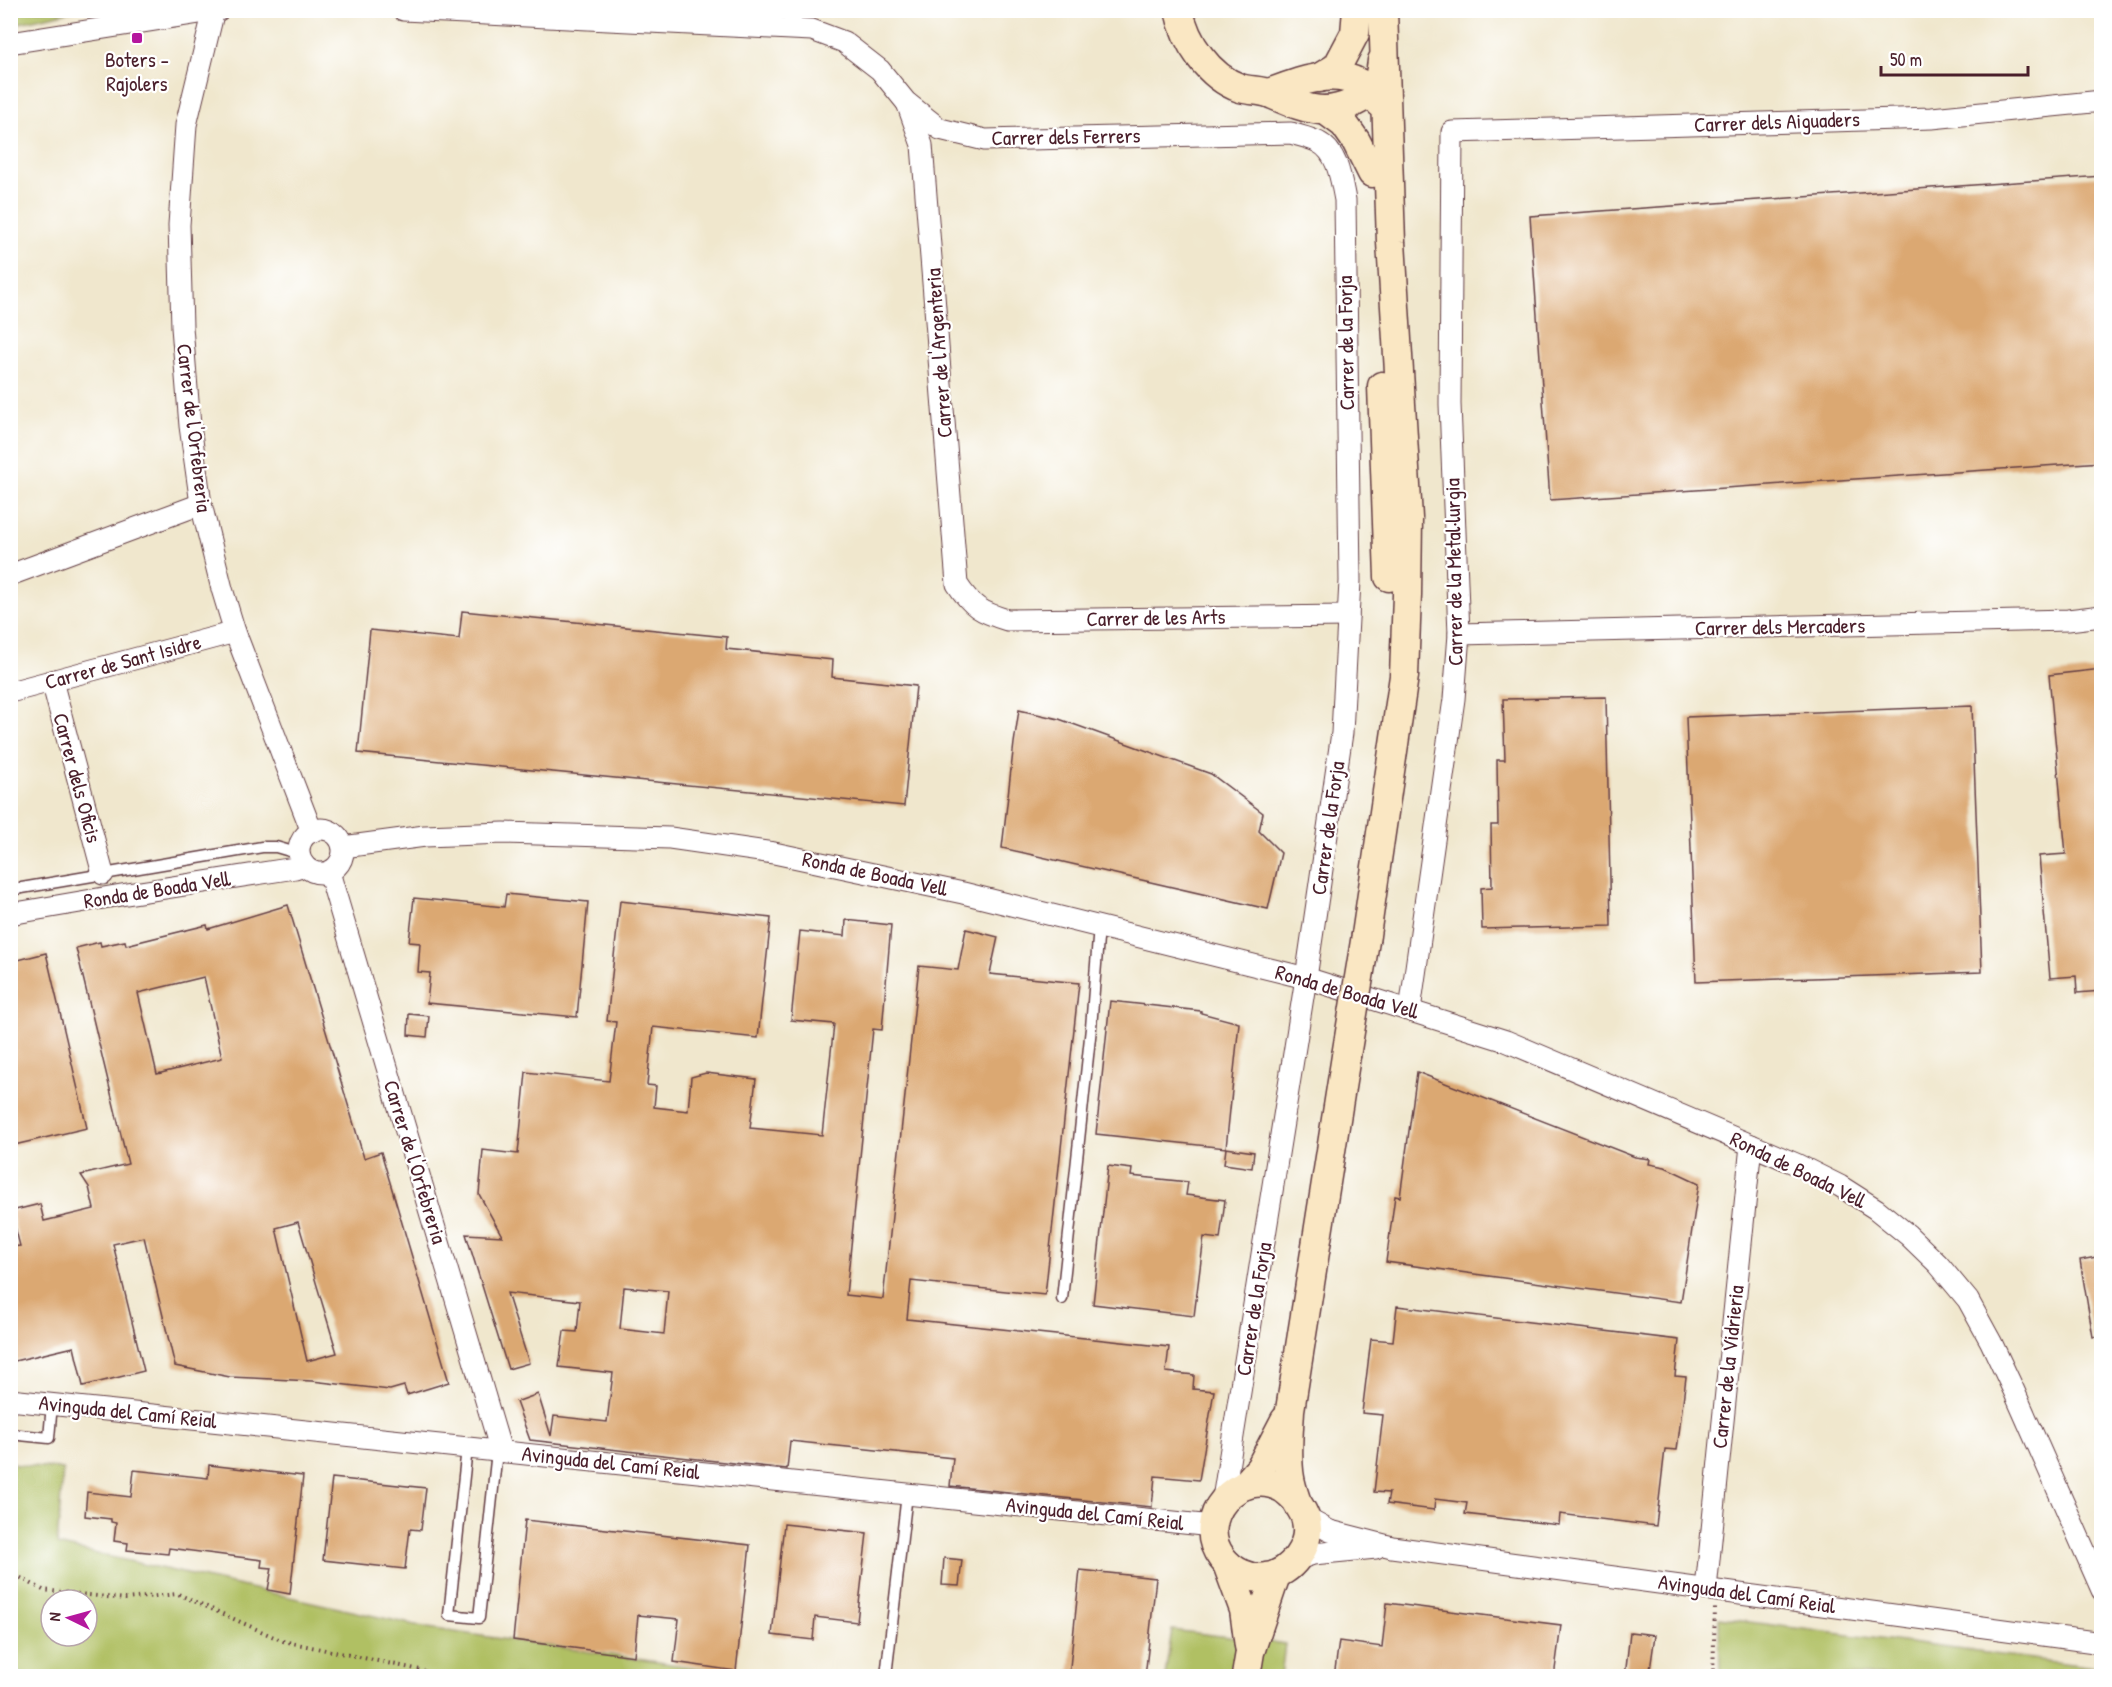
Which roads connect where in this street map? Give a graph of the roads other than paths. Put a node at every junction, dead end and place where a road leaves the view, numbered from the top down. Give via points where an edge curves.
1 (219, 10) edge
2 (403, 10) edge
3 (1179, 10) edge
4 (1357, 10) edge
5 (1363, 10) edge
6 (1383, 10) edge
7 (214, 11) edge
8 (10, 43) edge
9 (1384, 51) junction
10 (1319, 78) junction
11 (1370, 91) junction
12 (1269, 93) junction
13 (2102, 101) edge
14 (906, 102) junction
15 (1325, 110) junction
16 (1386, 114) junction
17 (1452, 132) joint
18 (1331, 153) joint
19 (1372, 173) junction
20 (201, 504) junction
21 (11, 569) edge
22 (969, 603) joint
23 (1348, 616) junction
24 (2102, 616) edge
25 (235, 632) junction
26 (1459, 634) junction
27 (52, 681) junction
28 (10, 692) edge
29 (1394, 750) junction
30 (312, 832) junction
31 (343, 847) junction
32 (302, 859) junction
33 (328, 872) junction
34 (103, 874) junction
35 (10, 890) edge
36 (10, 914) edge
37 (1099, 926) junction
38 (1306, 978) junction
39 (1410, 1010) junction
40 (1751, 1145) junction
41 (1062, 1299) dead end
42 (10, 1400) edge
43 (52, 1404) junction
44 (1290, 1410) junction
45 (10, 1434) edge
46 (467, 1448) junction
47 (499, 1451) junction
48 (1234, 1492) junction
49 (907, 1494) junction
50 (1301, 1509) junction
51 (1212, 1526) junction
52 (1392, 1547) junction
53 (1227, 1564) junction
54 (1286, 1567) junction
55 (1711, 1589) junction
56 (2102, 1590) edge
57 (2102, 1643) edge
58 (1248, 1664) edge
59 (886, 1677) edge

1 - 7 street
2 - 14 street, Carrer dels Ferrers via 812,30 844,42 880,70
3 - 12 main road via 1197,53 1211,70 1241,88
4 - 10 main road via 1354,33 1337,67
5 - 11 main road
6 - 9 main road
7 - 8 street
7 - 20 street, Carrer de l'Orfebreria via 186,125 179,225 182,327
9 - 11 main road via 1377,84
9 - 16 main road
10 - 11 main road via 1351,78
10 - 12 main road
11 - 15 main road via 1359,101
11 - 16 main road
11 - 19 main road
12 - 15 main road via 1286,102
13 - 17 street, Carrer dels Aiguaders via 1932,118
14 - 18 street, Carrer dels Ferrers via 940,129 985,140 1291,133 1319,142
14 - 22 street, Carrer de l'Argenteria via 922,144 957,584
15 - 19 main road via 1344,124
16 - 29 main road via 1408,518 1404,676
17 - 26 street, Carrer de la Metal·lurgia via 1450,404
18 - 23 street, Carrer de la Forja via 1345,200
19 - 29 main road
20 - 21 street
20 - 25 street, Carrer de l'Orfebreria
22 - 23 street, Carrer de les Arts via 1007,620
23 - 38 street, Carrer de la Forja via 1342,733
24 - 26 street, Carrer dels Mercaders via 2068,620
25 - 27 street, Carrer de Sant Isidre
25 - 30 street, Carrer de l'Orfebreria
26 - 39 street, Carrer de la Metal·lurgia via 1454,699
27 - 28 street, Carrer de Sant Isidre
27 - 34 street, Carrer dels Oficis
29 - 44 main road, bridge
30 - 31 street via 331,832
30 - 32 street via 303,839
31 - 33 street via 340,862
31 - 37 street, Ronda de Boada Vell via 425,836 504,833 670,838 774,853 963,892
32 - 33 street via 317,873
32 - 34 lane via 276,847 262,847
32 - 36 street, Ronda de Boada Vell via 295,868
33 - 47 street, Carrer de l'Orfebreria
34 - 35 lane
37 - 38 street, Ronda de Boada Vell
37 - 41 lane
38 - 39 street, Ronda de Boada Vell
38 - 48 street, Carrer de la Forja
39 - 40 street, Ronda de Boada Vell via 1506,1041
40 - 55 street, Carrer de la Vidrieria
40 - 56 street, Ronda de Boada Vell via 1831,1182 1876,1209 1938,1264 1968,1300 2014,1391
42 - 43 street, Avinguda del Camí Reial
43 - 45 lane via 49,1438
43 - 46 street, Avinguda del Camí Reial
44 - 48 main road via 1264,1463
44 - 50 main road via 1288,1464
46 - 47 street, Avinguda del Camí Reial
46 - 47 lane via 449,1615 479,1618
47 - 49 street, Avinguda del Camí Reial
48 - 50 main road via 1255,1482 1271,1483 1284,1488
48 - 51 main road via 1215,1514
49 - 51 street, Avinguda del Camí Reial
49 - 59 lane
50 - 52 street, Avinguda del Camí Reial via 1330,1531
50 - 54 main road via 1307,1528 1305,1545
51 - 53 main road via 1214,1543
52 - 54 street, Avinguda del Camí Reial via 1313,1554
52 - 55 street, Avinguda del Camí Reial
53 - 54 main road via 1256,1578
53 - 58 main road via 1244,1610
54 - 58 main road
55 - 57 street, Avinguda del Camí Reial

